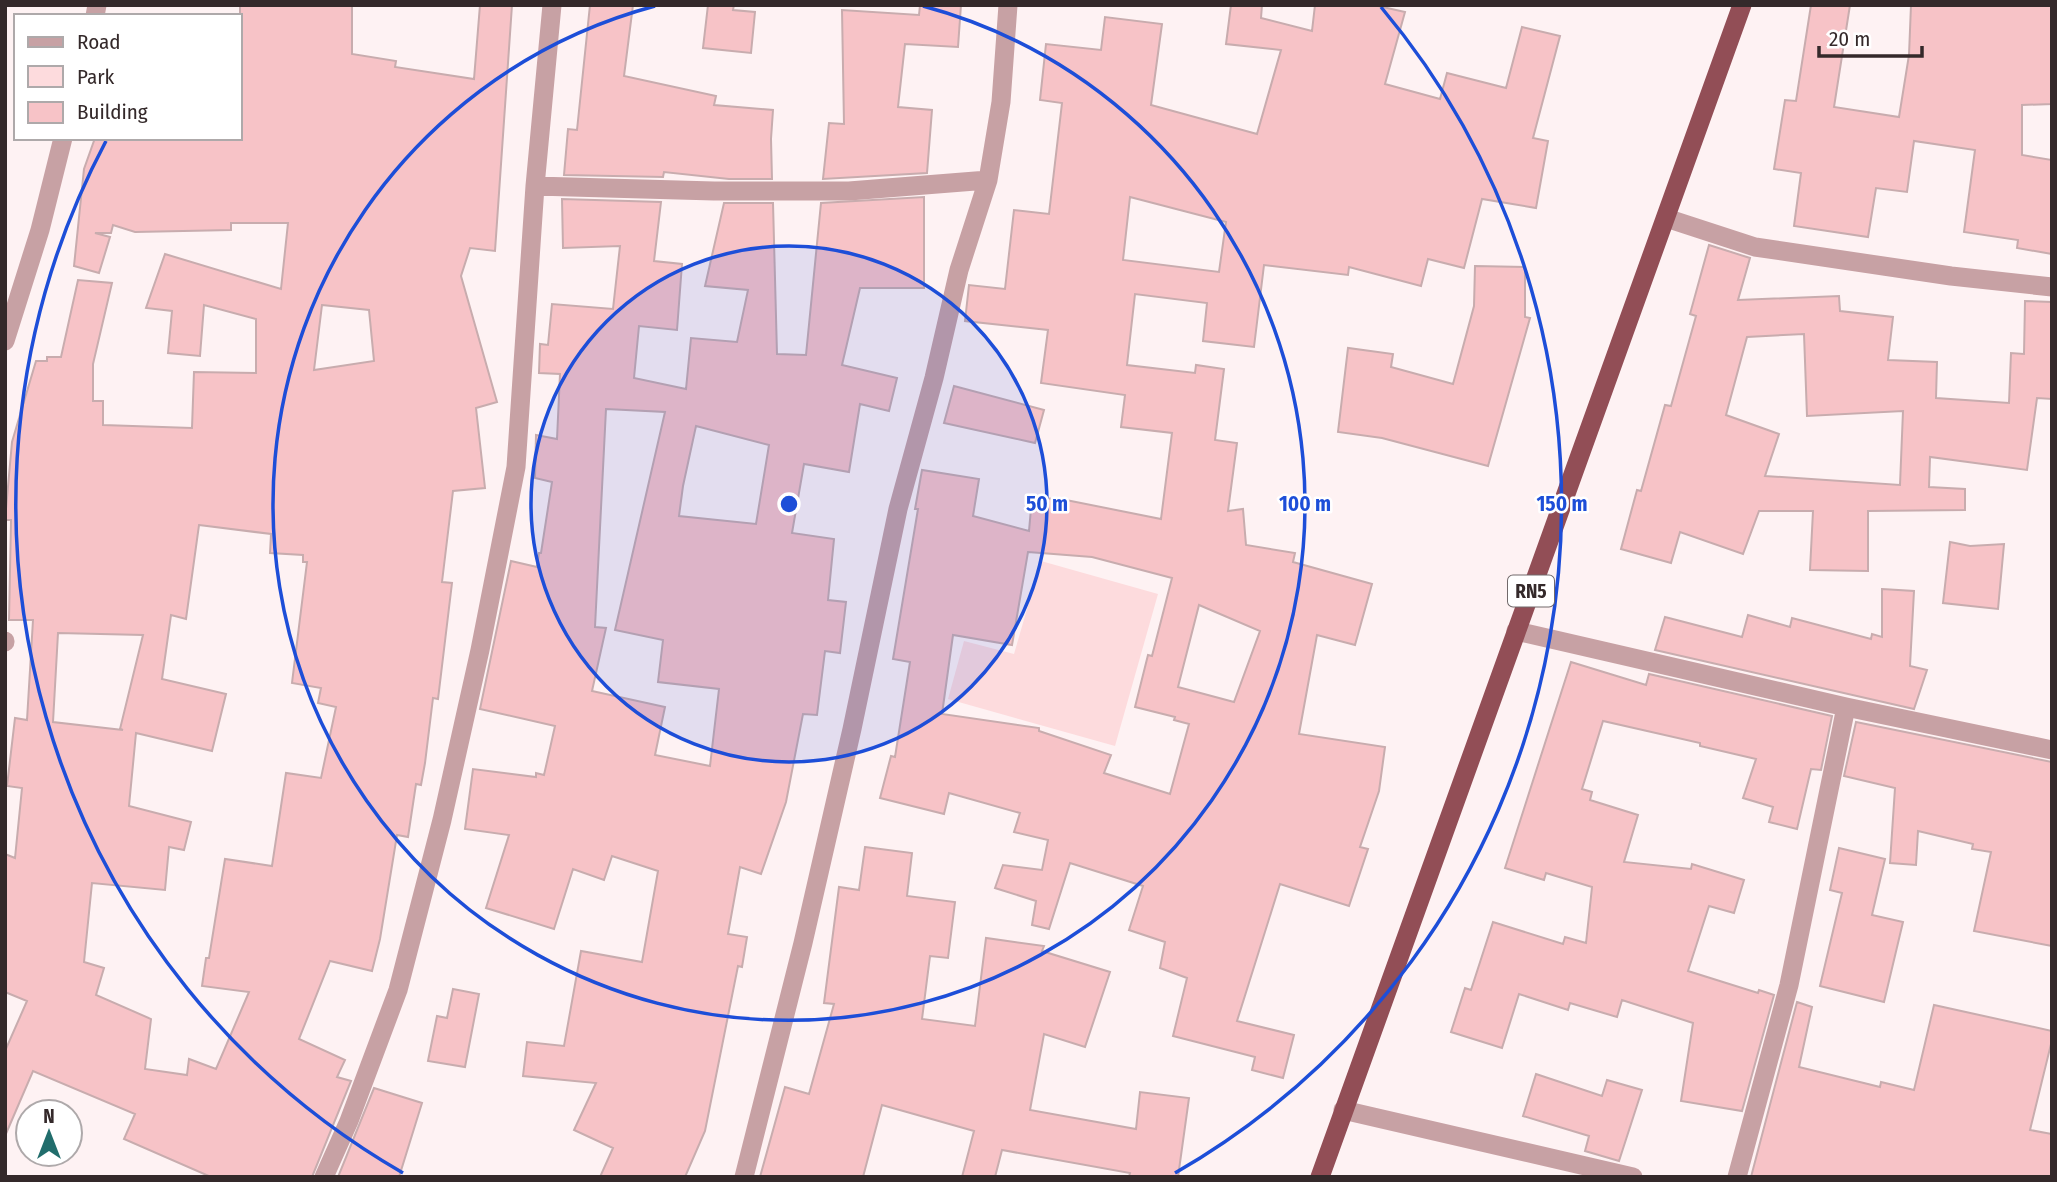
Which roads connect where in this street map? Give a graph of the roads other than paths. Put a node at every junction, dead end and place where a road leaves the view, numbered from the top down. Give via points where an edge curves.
1 (552, 5) edge
2 (1008, 5) edge
3 (1742, 5) edge
4 (62, 140) edge
5 (988, 180) junction
6 (535, 186) junction
7 (1666, 218) junction
8 (2052, 287) edge
9 (5, 341) edge
10 (1516, 631) junction
11 (1846, 707) junction
12 (2052, 750) edge
13 (1343, 1110) junction
14 (324, 1177) edge
15 (744, 1177) edge
16 (1320, 1177) edge
17 (1633, 1177) edge
18 (1737, 1177) edge

1 - 6 street
2 - 5 street via 1001,102
3 - 7 highway, RN5
4 - 9 street
5 - 6 street via 849,191
5 - 15 street via 959,270 898,509 831,823
6 - 14 street via 516,467 480,650 398,990
7 - 8 street via 1755,247
7 - 10 highway, RN5
10 - 11 street
10 - 13 highway, RN5
11 - 12 street
11 - 18 street via 1789,985
13 - 16 highway, RN5
13 - 17 street

